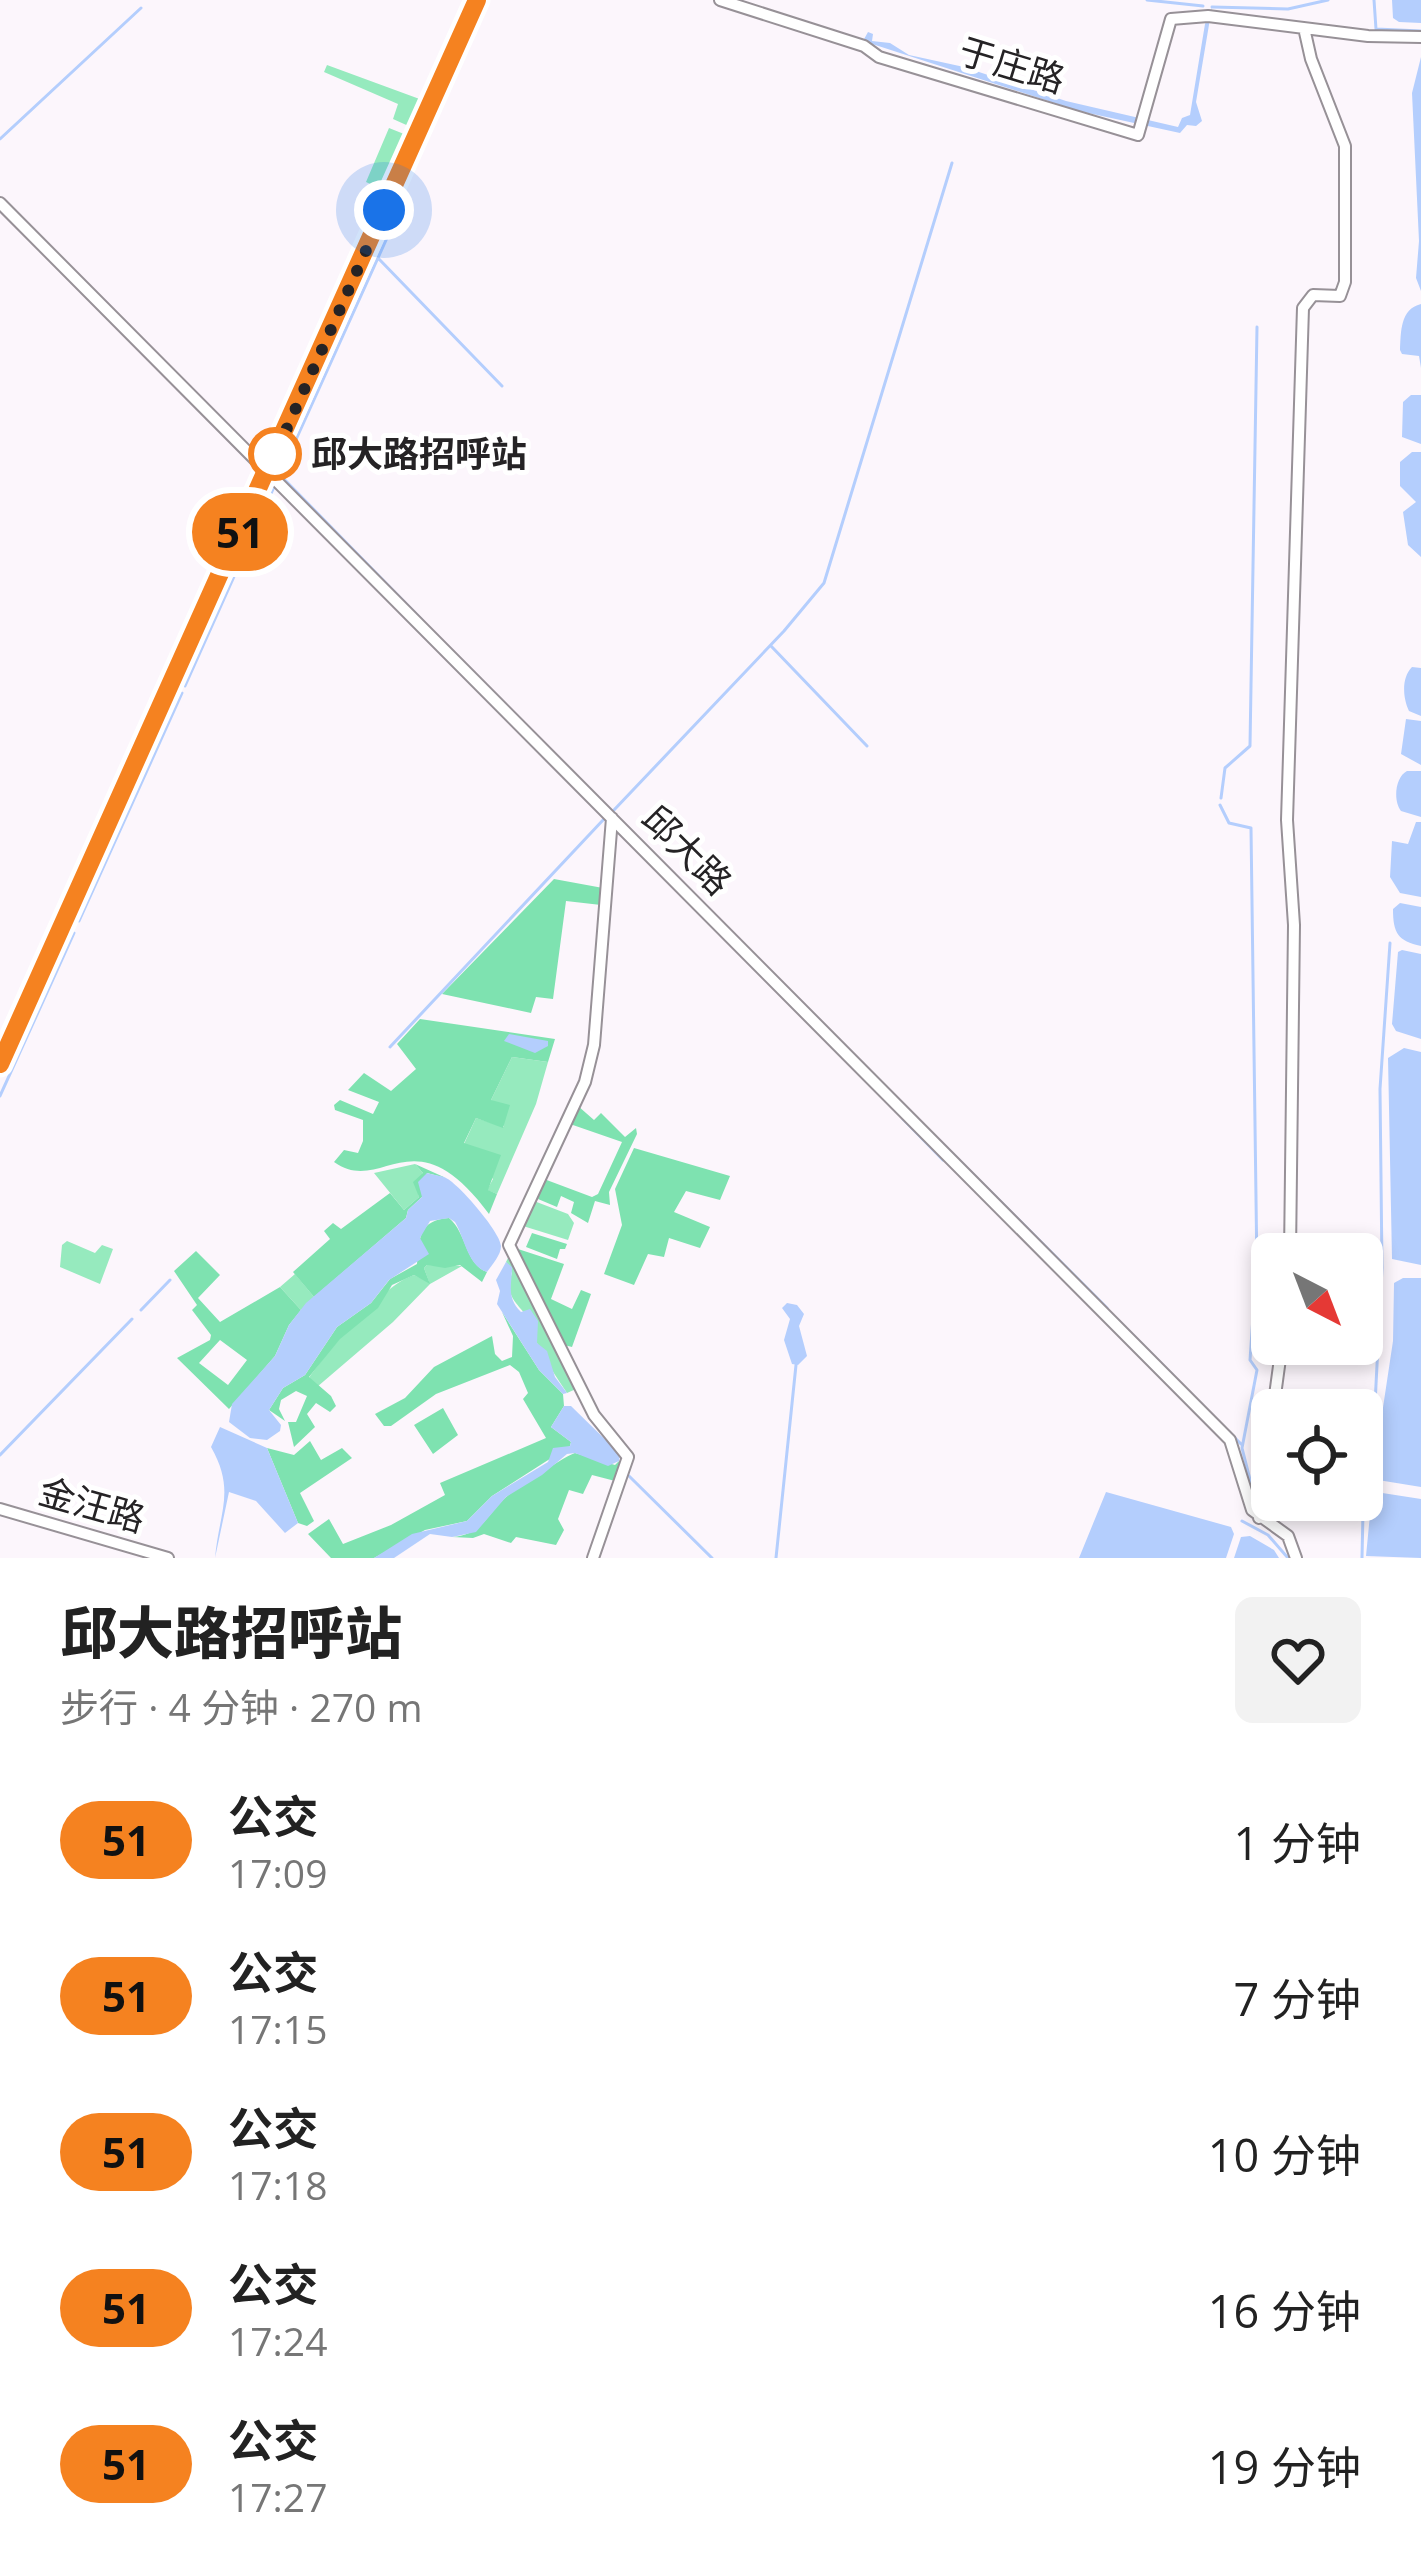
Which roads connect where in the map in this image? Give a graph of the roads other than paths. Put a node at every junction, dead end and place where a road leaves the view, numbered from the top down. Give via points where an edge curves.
1 (477, 0) edge
2 (720, 0) edge
3 (1210, 0) edge
4 (1208, 16) junction
5 (1304, 28) junction
6 (1421, 37) edge
7 (0, 203) edge
8 (268, 471) junction
9 (612, 818) junction
10 (0, 1064) edge
11 (1290, 1233) edge
12 (1251, 1507) edge
13 (0, 1509) edge
14 (1264, 1521) edge
15 (168, 1558) edge
16 (593, 1558) edge
17 (1296, 1558) edge

1 - 8 main road
2 - 4 street, 于庄路 via 1138,135 1167,25
3 - 4 street
4 - 5 street
5 - 6 street
5 - 11 street via 1345,146 1345,283 1340,296 1313,295 1303,308 1287,820 1294,925
7 - 8 street, 邱大路
8 - 9 street, 邱大路
8 - 10 main road
9 - 12 street, 邱大路 via 1230,1440
9 - 16 street via 585,1082 509,1245 594,1415 628,1457
13 - 15 street, 金汪路
14 - 17 street, 邱大路 via 1288,1536

